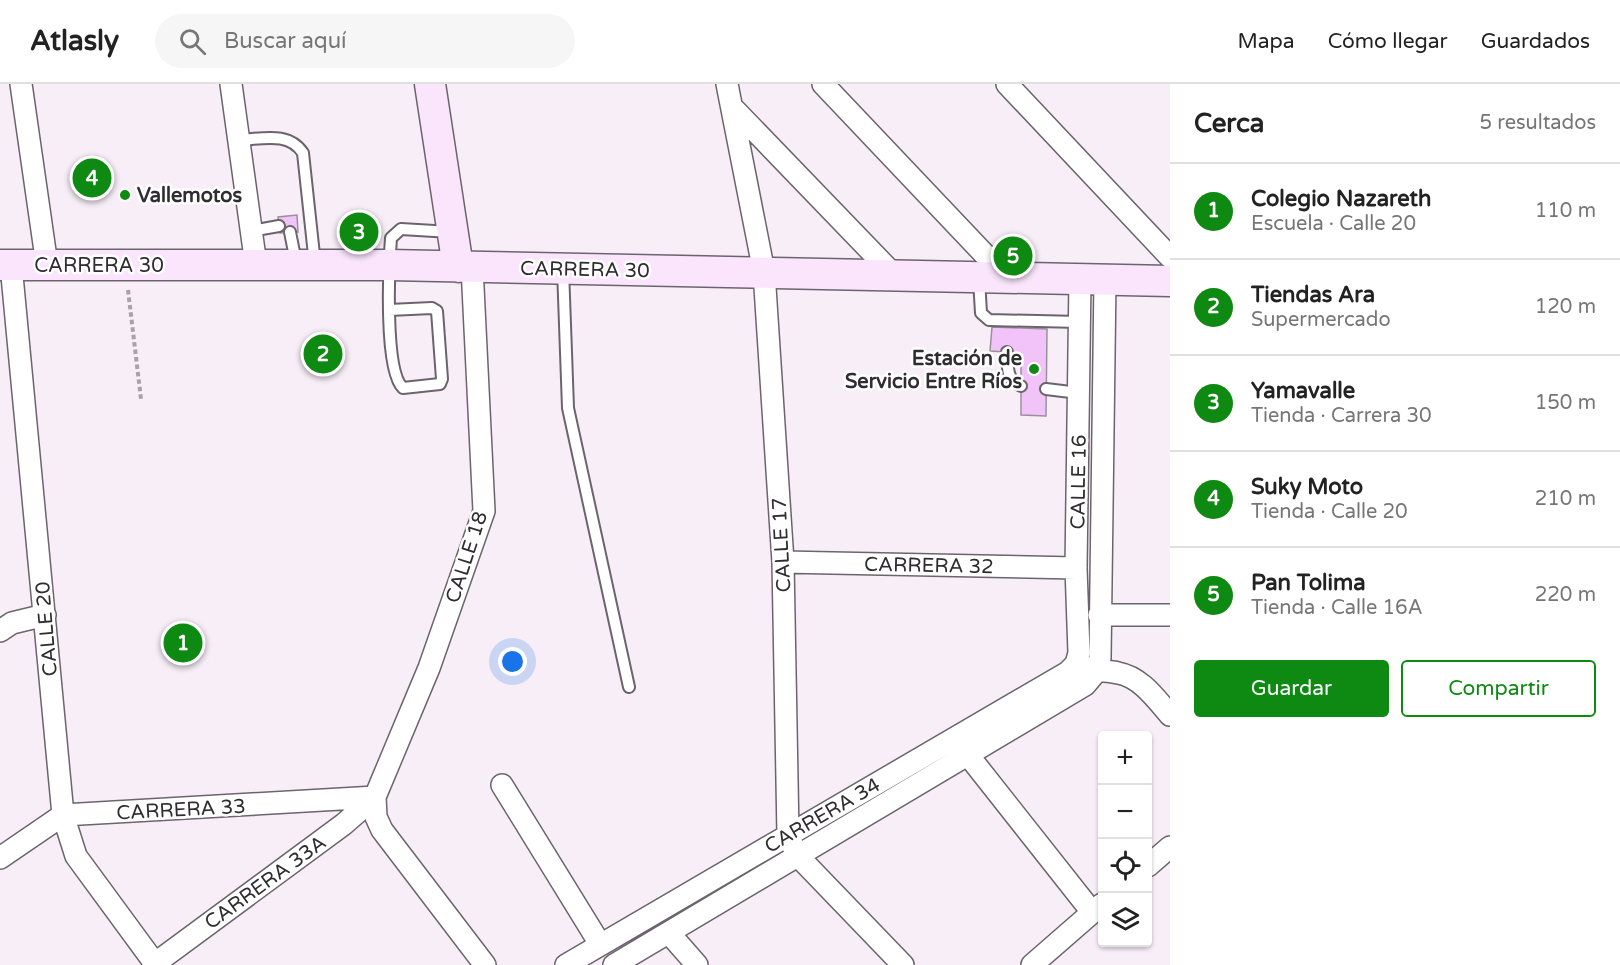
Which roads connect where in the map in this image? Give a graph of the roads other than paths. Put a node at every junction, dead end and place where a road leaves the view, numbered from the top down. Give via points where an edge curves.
1 (21, 84) edge
2 (231, 84) edge
3 (430, 84) edge
4 (727, 84) edge
5 (823, 84) edge
6 (1007, 84) edge
7 (731, 106) junction
8 (238, 140) junction
9 (279, 226) dead end
10 (251, 231) junction
11 (290, 232) dead end
12 (453, 232) junction
13 (1170, 257) edge
14 (5, 265) edge
15 (47, 265) junction
16 (256, 265) junction
17 (306, 266) junction
18 (389, 266) junction
19 (465, 267) junction
20 (563, 269) junction
21 (764, 272) junction
22 (893, 274) junction
23 (992, 277) junction
24 (1093, 279) junction
25 (1170, 281) edge
26 (389, 310) junction
27 (1080, 322) junction
28 (1007, 352) dead end
29 (1021, 386) dead end
30 (1046, 389) dead end
31 (1079, 393) junction
32 (783, 562) junction
33 (1076, 568) junction
34 (45, 615) junction
35 (1099, 615) junction
36 (1170, 615) edge
37 (0, 631) edge
38 (1076, 663) junction
39 (1096, 672) junction
40 (629, 687) dead end
41 (1170, 715) edge
42 (968, 755) junction
43 (502, 786) dead end
44 (375, 797) junction
45 (63, 815) junction
46 (788, 835) junction
47 (1170, 847) edge
48 (797, 855) junction
49 (0, 858) edge
50 (1152, 863) edge
51 (1097, 908) edge
52 (669, 933) junction
53 (600, 944) junction
54 (155, 965) edge
55 (485, 965) edge
56 (566, 965) edge
57 (614, 965) edge
58 (697, 965) edge
59 (903, 965) edge
60 (1032, 965) edge

1 - 15 street
2 - 8 street
3 - 12 main road, CALLE 18
4 - 7 street, CALLE 17
5 - 23 street
6 - 13 street
7 - 21 street, CALLE 17
7 - 22 street
8 - 10 street
8 - 17 lane via 285,138 296,143 303,153
9 - 10 lane
10 - 16 street
11 - 17 lane
12 - 18 lane via 401,229 391,238
12 - 19 main road, CALLE 18
14 - 15 main road, CARRERA 30
14 - 34 street, CALLE 20
15 - 16 main road, CARRERA 30
16 - 17 main road, CARRERA 30
17 - 18 main road, CARRERA 30
18 - 19 main road, CARRERA 30
18 - 26 lane
19 - 20 main road, CARRERA 30
19 - 44 street, CALLE 18 via 484,512 429,668
20 - 21 main road, CARRERA 30
20 - 40 lane via 568,408
21 - 22 main road, CARRERA 30
21 - 32 street, CALLE 17
22 - 23 main road, CARRERA 30
23 - 24 main road, CARRERA 30
23 - 27 lane via 981,313 989,320 1006,324
24 - 25 main road, CARRERA 30
24 - 27 street, CALLE 16
24 - 35 street, CALLE 16
26 - 26 lane via 399,384 403,388 440,384 437,311
27 - 31 street, CALLE 16
28 - 29 lane via 1008,374 1011,381
30 - 31 lane
31 - 33 street, CALLE 16
32 - 33 street, CARRERA 32
32 - 46 street, CALLE 17
33 - 38 street, CALLE 16
34 - 37 street via 12,623
34 - 45 street, CALLE 20
35 - 36 street
35 - 39 street, CALLE 16 via 1100,658
38 - 39 street
38 - 46 street, CARRERA 34 via 1068,672
39 - 41 street via 1119,673 1144,686
39 - 42 street, CARRERA 34 via 1085,685
42 - 48 street, CARRERA 34
42 - 51 street
43 - 53 street
44 - 45 street, CARRERA 33
44 - 54 street, CARRERA 33A
44 - 55 street via 376,817 382,830
45 - 49 street
45 - 54 street, CALLE 20 via 76,856
46 - 48 street, CALLE 17
46 - 53 street, CARRERA 34
47 - 50 street
48 - 52 street, CARRERA 34
48 - 59 street, CALLE 17
51 - 60 street
52 - 57 street, CARRERA 34
52 - 58 street
53 - 56 street, CARRERA 34

